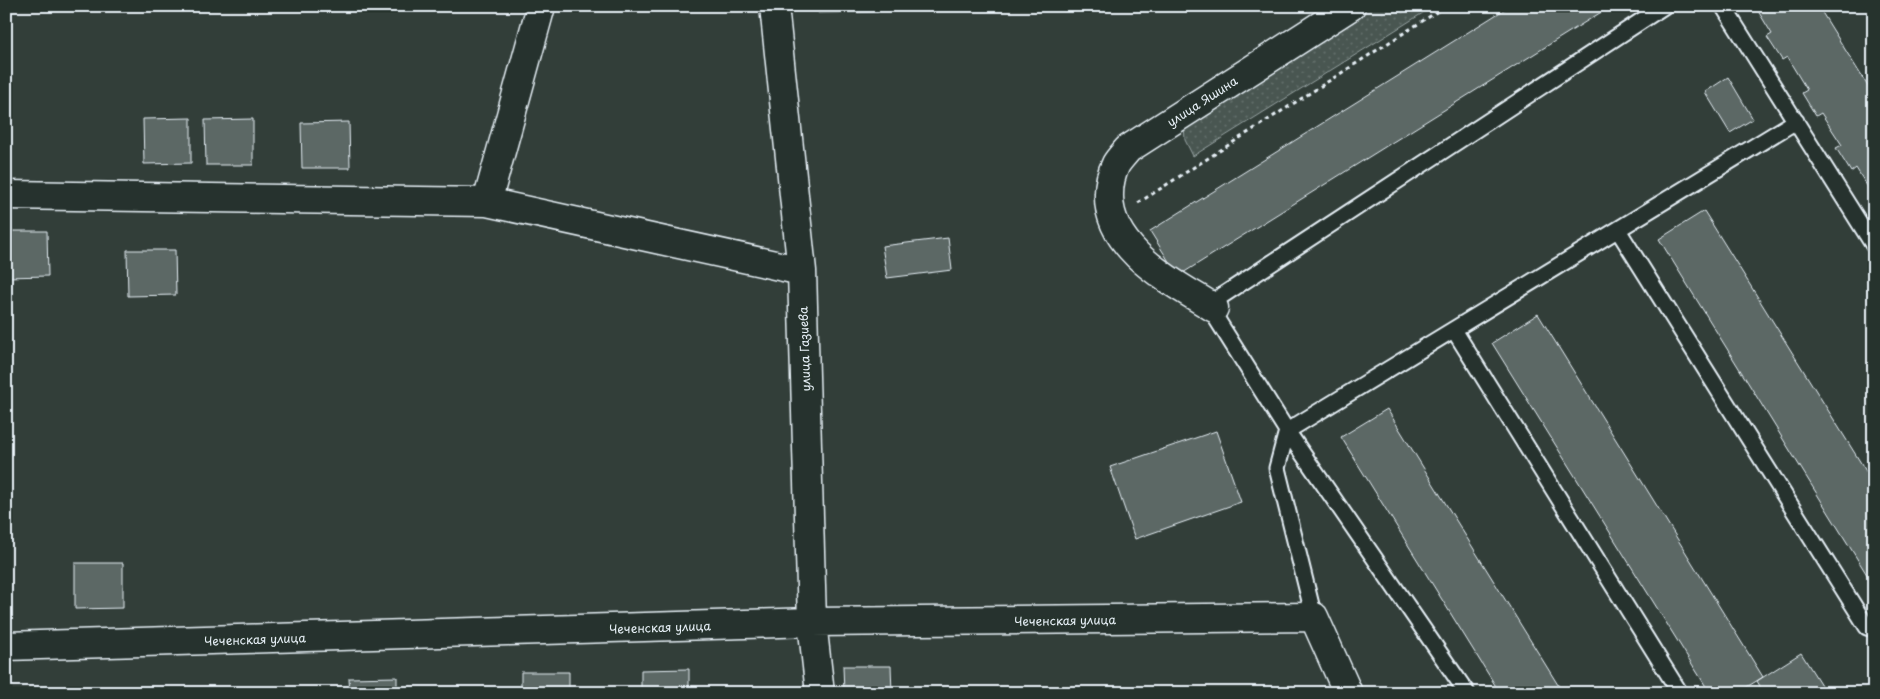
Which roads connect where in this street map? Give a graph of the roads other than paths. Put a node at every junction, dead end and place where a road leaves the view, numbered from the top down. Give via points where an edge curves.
1 (541, 6) edge
2 (774, 6) edge
3 (1351, 6) edge
4 (1664, 6) edge
5 (1723, 6) edge
6 (1796, 121) junction
7 (6, 195) edge
8 (487, 202) junction
9 (1618, 230) junction
10 (1874, 246) edge
11 (802, 271) junction
12 (1214, 308) junction
13 (1454, 330) junction
14 (1287, 431) junction
15 (1314, 617) junction
16 (812, 622) junction
17 (1874, 629) edge
18 (6, 646) edge
19 (820, 693) edge
20 (1348, 693) edge
21 (1467, 693) edge
22 (1680, 693) edge

1 - 8 street
2 - 11 street, улица Газиева
3 - 12 street, улица Яшина via 1128,149 1116,164 1109,181 1108,204 1117,230 1151,268
4 - 12 lane via 1220,297
5 - 6 lane
6 - 9 lane
6 - 10 lane
7 - 8 street
8 - 11 street
9 - 13 lane
9 - 17 lane via 1867,626
11 - 16 street, улица Газиева
12 - 14 lane via 1218,321
13 - 14 lane
13 - 22 lane
14 - 15 lane via 1277,468
14 - 21 lane
15 - 16 street, Чеченская улица
15 - 20 street
16 - 18 street, Чеченская улица
16 - 19 street, улица Газиева

